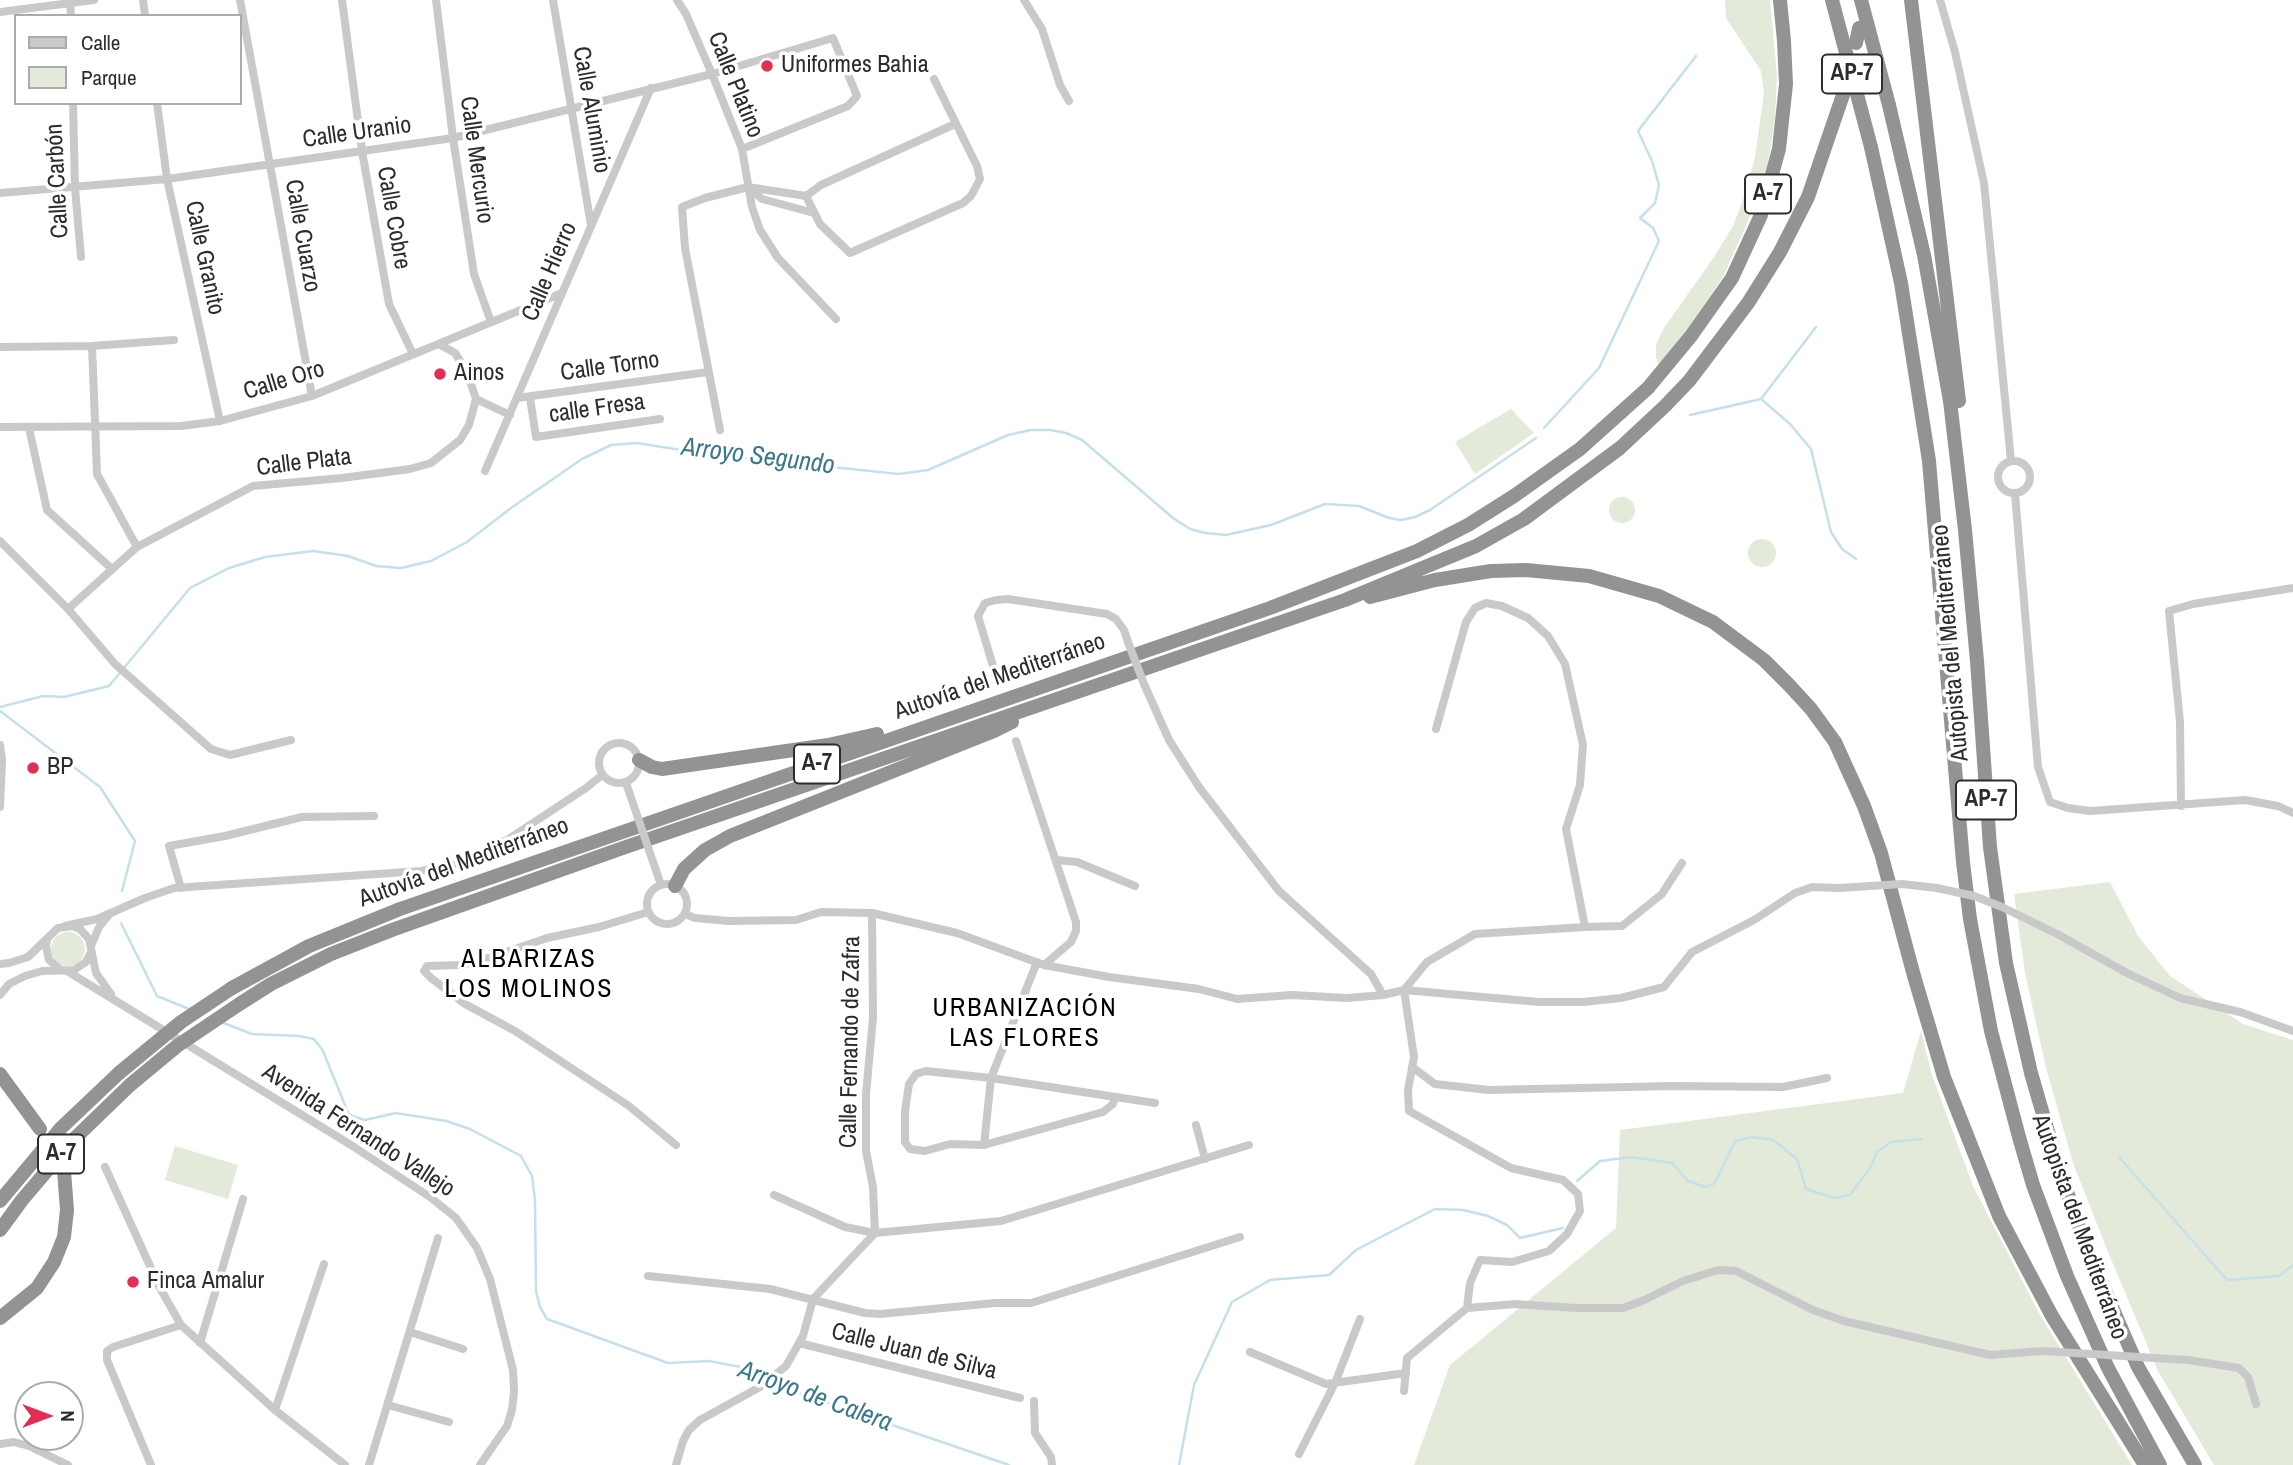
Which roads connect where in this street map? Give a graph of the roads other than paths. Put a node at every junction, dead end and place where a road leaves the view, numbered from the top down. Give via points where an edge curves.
1 (94, 0) edge
2 (240, 0) edge
3 (342, 0) edge
4 (436, 0) edge
5 (553, 0) edge
6 (677, 0) edge
7 (1024, 0) edge
8 (1780, 0) edge
9 (1832, 0) edge
10 (1861, 0) edge
11 (1911, 0) edge
12 (1940, 0) edge
13 (70, 3) junction
14 (0, 12) edge
15 (71, 14) edge
16 (712, 74) junction
17 (934, 79) dead end
18 (651, 88) junction
19 (1844, 89) dead end
20 (1069, 101) dead end
21 (73, 105) edge
22 (157, 105) edge
23 (571, 108) junction
24 (955, 124) junction
25 (453, 138) junction
26 (742, 149) junction
27 (362, 152) junction
28 (270, 165) junction
29 (167, 178) junction
30 (748, 187) junction
31 (75, 188) junction
32 (0, 193) edge
33 (806, 196) junction
34 (814, 213) junction
35 (591, 226) junction
36 (81, 257) dead end
37 (562, 293) junction
38 (836, 319) dead end
39 (491, 322) junction
40 (174, 340) dead end
41 (439, 344) junction
42 (0, 346) edge
43 (92, 346) junction
44 (413, 354) junction
45 (708, 372) junction
46 (312, 396) junction
47 (517, 398) junction
48 (530, 398) junction
49 (475, 399) junction
50 (510, 415) junction
51 (660, 419) dead end
52 (219, 421) junction
53 (0, 427) edge
54 (96, 427) junction
55 (29, 428) junction
56 (720, 430) dead end
57 (2011, 461) junction
58 (485, 471) dead end
59 (2015, 494) junction
60 (0, 541) edge
61 (137, 547) junction
62 (112, 569) junction
63 (2293, 588) edge
64 (1345, 600) junction
65 (68, 609) junction
66 (1977, 661) junction
67 (993, 666) dead end
68 (1051, 701) junction
69 (993, 703) junction
70 (1436, 729) dead end
71 (291, 740) dead end
72 (1016, 741) dead end
73 (0, 745) edge
74 (639, 760) junction
75 (602, 775) junction
76 (626, 783) junction
77 (2181, 806) junction
78 (0, 807) edge
79 (2293, 813) edge
80 (374, 816) dead end
81 (1057, 860) junction
82 (1682, 863) dead end
83 (668, 885) junction
84 (1135, 886) dead end
85 (181, 888) junction
86 (648, 912) junction
87 (872, 913) junction
88 (111, 914) junction
89 (685, 914) junction
90 (65, 926) junction
91 (1585, 927) junction
92 (47, 939) junction
93 (90, 949) junction
94 (0, 964) edge
95 (1040, 964) junction
96 (63, 970) junction
97 (1404, 990) junction
98 (0, 995) edge
99 (1383, 995) junction
100 (118, 1001) junction
101 (2292, 1030) edge
102 (1412, 1067) junction
103 (0, 1074) edge
104 (991, 1078) junction
105 (1827, 1078) dead end
106 (1115, 1097) junction
107 (1155, 1104) dead end
108 (1196, 1125) dead end
109 (40, 1129) dead end
110 (676, 1145) dead end
111 (984, 1145) junction
112 (1249, 1145) dead end
113 (1205, 1159) junction
114 (105, 1167) dead end
115 (64, 1171) dead end
116 (774, 1195) dead end
117 (243, 1199) dead end
118 (0, 1201) edge
119 (0, 1230) edge
120 (874, 1233) junction
121 (1240, 1237) dead end
122 (438, 1238) dead end
123 (324, 1264) dead end
124 (648, 1276) dead end
125 (813, 1299) junction
126 (1466, 1308) junction
127 (0, 1318) edge
128 (1360, 1319) dead end
129 (181, 1325) junction
130 (410, 1332) junction
131 (201, 1343) junction
132 (799, 1343) junction
133 (463, 1349) dead end
134 (1250, 1352) dead end
135 (1406, 1373) junction
136 (1335, 1383) junction
137 (1404, 1391) dead end
138 (1020, 1398) dead end
139 (1034, 1401) dead end
140 (2256, 1404) dead end
141 (388, 1405) junction
142 (275, 1410) junction
143 (449, 1422) dead end
144 (0, 1444) edge
145 (1299, 1454) dead end
146 (68, 1465) edge
147 (151, 1465) edge
148 (345, 1465) edge
149 (369, 1465) edge
150 (480, 1465) edge
151 (676, 1465) edge
152 (1052, 1465) edge
153 (2145, 1465) edge
154 (2160, 1465) edge
155 (2195, 1465) edge

1 - 13 street
2 - 28 street, Calle Cuarzo
3 - 27 street, Calle Cobre
4 - 25 street, Calle Mercurio
5 - 23 street, Calle Aluminio
6 - 16 street, Calle Platino
7 - 20 street via 1042,29
8 - 69 highway, Autovía del Mediterráneo / A-7 via 1786,84 1779,149 1761,215 1732,278 1692,336 1648,388 1604,429 1468,525 1408,554 1270,608
9 - 154 highway, Autopista del Mediterráneo / AP-7, bridge via 1901,283 1928,448 1963,862 1991,1031 2030,1173 2067,1276 2108,1368
10 - 66 highway, Autopista del Mediterráneo / AP-7, bridge via 1924,255 1950,401
11 - 66 highway via 1968,481 1980,611
12 - 57 street via 1984,183
13 - 14 street
13 - 15 street
16 - 18 street, Calle Uranio
16 - 26 street, Calle Platino
16 - 26 street, Calle Uranio via 833,38 857,96 848,106
17 - 24 street
18 - 23 street, Calle Uranio
18 - 35 street, Calle Hierro
19 - 64 highway, Autovía del Mediterráneo / A-7 via 1808,197 1780,252 1689,381 1592,471 1524,519 1461,553
21 - 31 street, Calle Carbón
22 - 29 street, Calle Granito
23 - 25 street, Calle Uranio
23 - 35 street, Calle Aluminio
24 - 33 street
24 - 34 street via 980,179 963,203 850,253
25 - 27 street, Calle Uranio
25 - 39 street, Calle Mercurio via 474,274
26 - 30 street, Calle Platino
27 - 28 street, Calle Uranio
27 - 44 street, Calle Cobre via 388,304
28 - 29 street, Calle Uranio
28 - 46 street, Calle Cuarzo
29 - 31 street, Calle Uranio
29 - 52 street, Calle Granito
30 - 33 street
30 - 34 street via 762,199
30 - 38 street, Calle Platino via 760,230 778,258
30 - 45 street via 682,207
31 - 32 street, Calle Uranio
31 - 36 street, Calle Carbón
33 - 34 street
35 - 37 street, Calle Hierro
37 - 39 street, Calle Oro
37 - 47 street, Calle Hierro
39 - 41 street, Calle Oro
40 - 43 street
41 - 44 street, Calle Oro
41 - 49 street via 455,353
42 - 43 street
43 - 54 street
44 - 46 street, Calle Oro
45 - 48 street, Calle Torno
45 - 56 street
46 - 52 street, Calle Oro
47 - 48 street, Calle Torno
47 - 50 street, Calle Hierro
48 - 51 street, calle Fresa via 536,437
49 - 50 street
49 - 61 street, Calle Plata via 469,425 460,439 431,463 253,486
50 - 58 street, Calle Hierro
52 - 54 street, Calle Oro
53 - 55 street, Calle Oro
54 - 55 street, Calle Oro
54 - 61 street via 97,474
55 - 62 street via 47,510
57 - 59 street via 2002,466 1998,480 2006,492
57 - 59 street via 2024,464 2031,478 2023,491
59 - 77 street via 2038,767 2050,802 2090,811
60 - 65 street
61 - 62 street, Calle Plata
62 - 65 street, Calle Plata
63 - 77 street via 2169,611 2180,722
64 - 68 highway, Autovía del Mediterráneo / A-7
64 - 153 highway via 1490,571 1589,576 1659,596 1713,622 1789,685 1835,743 1864,806 1944,1077 1999,1216 2052,1317
65 - 71 street via 115,664 211,749 230,755
66 - 155 highway, Autopista del Mediterráneo / AP-7 via 1990,847 2006,963 2031,1073 2087,1249 2138,1367
67 - 99 street, bridge via 978,616 985,603 1008,599 1107,614 1116,620 1169,740 1199,786 1279,891 1371,974
68 - 83 highway via 994,731 730,836 705,850
68 - 119 highway, Autovía del Mediterráneo / A-7, bridge via 392,930 283,978 177,1046 130,1085 73,1140
69 - 74 highway via 968,705 868,737 804,748 662,769
69 - 118 highway, Autovía del Mediterráneo / A-7, bridge via 400,909 309,946 181,1022 119,1073 61,1128
70 - 91 street via 1466,622 1475,608 1486,603 1502,606 1528,618 1548,636 1565,664 1584,746 1580,785 1566,830
72 - 81 street
73 - 78 street
74 - 75 street via 627,744 608,746 598,762
74 - 76 street via 635,776
75 - 76 street via 612,783
75 - 85 street via 467,863 421,871
76 - 83 street, bridge
77 - 79 street via 2245,800
80 - 85 street via 302,817 169,846
81 - 84 street via 1077,862
81 - 95 street via 1076,931 1071,942
82 - 91 street via 1662,894 1622,926
83 - 86 street via 650,892
83 - 89 street via 685,895
85 - 88 street
86 - 89 street via 662,924 675,923
86 - 110 street via 489,958 424,971 465,1004 629,1106
87 - 89 street via 821,912 796,920 729,921
87 - 95 street via 957,933
87 - 120 street, Calle Fernando de Zafra via 873,1018 866,1151
88 - 90 street
88 - 93 street via 99,927
90 - 92 street
90 - 93 street via 86,934
91 - 97 street via 1475,934 1427,962
92 - 94 street via 28,957
92 - 96 street via 49,960
93 - 96 street via 81,967
93 - 100 street, Avenida Fernando Vallejo via 98,977
95 - 99 street via 1237,999
95 - 104 street
96 - 98 street via 25,976
96 - 100 street, Avenida Fernando Vallejo
97 - 99 street
97 - 101 street, bridge via 1539,1002 1621,998 1664,987 1692,952 1796,893 1812,887 1902,884 1992,903 2180,998
97 - 102 street
100 - 150 street, Avenida Fernando Vallejo via 351,1145 456,1218 477,1248 490,1279 513,1370 507,1426
102 - 105 street via 1435,1084 1489,1090 1783,1087
102 - 126 street via 1409,1111 1511,1168 1563,1180 1578,1194 1580,1211 1567,1234 1549,1251 1512,1262 1480,1260
103 - 109 highway
104 - 106 street
104 - 111 street
104 - 111 street via 926,1071 916,1074 909,1084 905,1111 905,1142 910,1149
106 - 107 street
106 - 111 street via 1103,1112
108 - 113 street
112 - 113 street
113 - 120 street via 1001,1221
114 - 129 street
115 - 127 highway via 67,1210 64,1237 54,1262 37,1287
116 - 120 street via 845,1227
117 - 131 street
120 - 125 street
121 - 125 street via 1031,1303 880,1314
122 - 130 street
123 - 142 street
124 - 125 street via 770,1289
125 - 132 street
126 - 135 street via 1407,1358
126 - 140 street, bridge via 1515,1304 1623,1308 1683,1281 1718,1270 1736,1271 1844,1321 1990,1355 2042,1351 2188,1360 2239,1368 2248,1377
128 - 136 street
129 - 131 street
129 - 147 street via 107,1351
130 - 133 street
130 - 141 street
131 - 142 street
132 - 138 street, Calle Juan de Silva
132 - 151 street via 778,1373 689,1430
134 - 136 street via 1326,1384
135 - 136 street
135 - 137 street
136 - 145 street
139 - 152 street via 1035,1433
141 - 143 street
141 - 149 street
142 - 148 street
144 - 146 street via 29,1446

